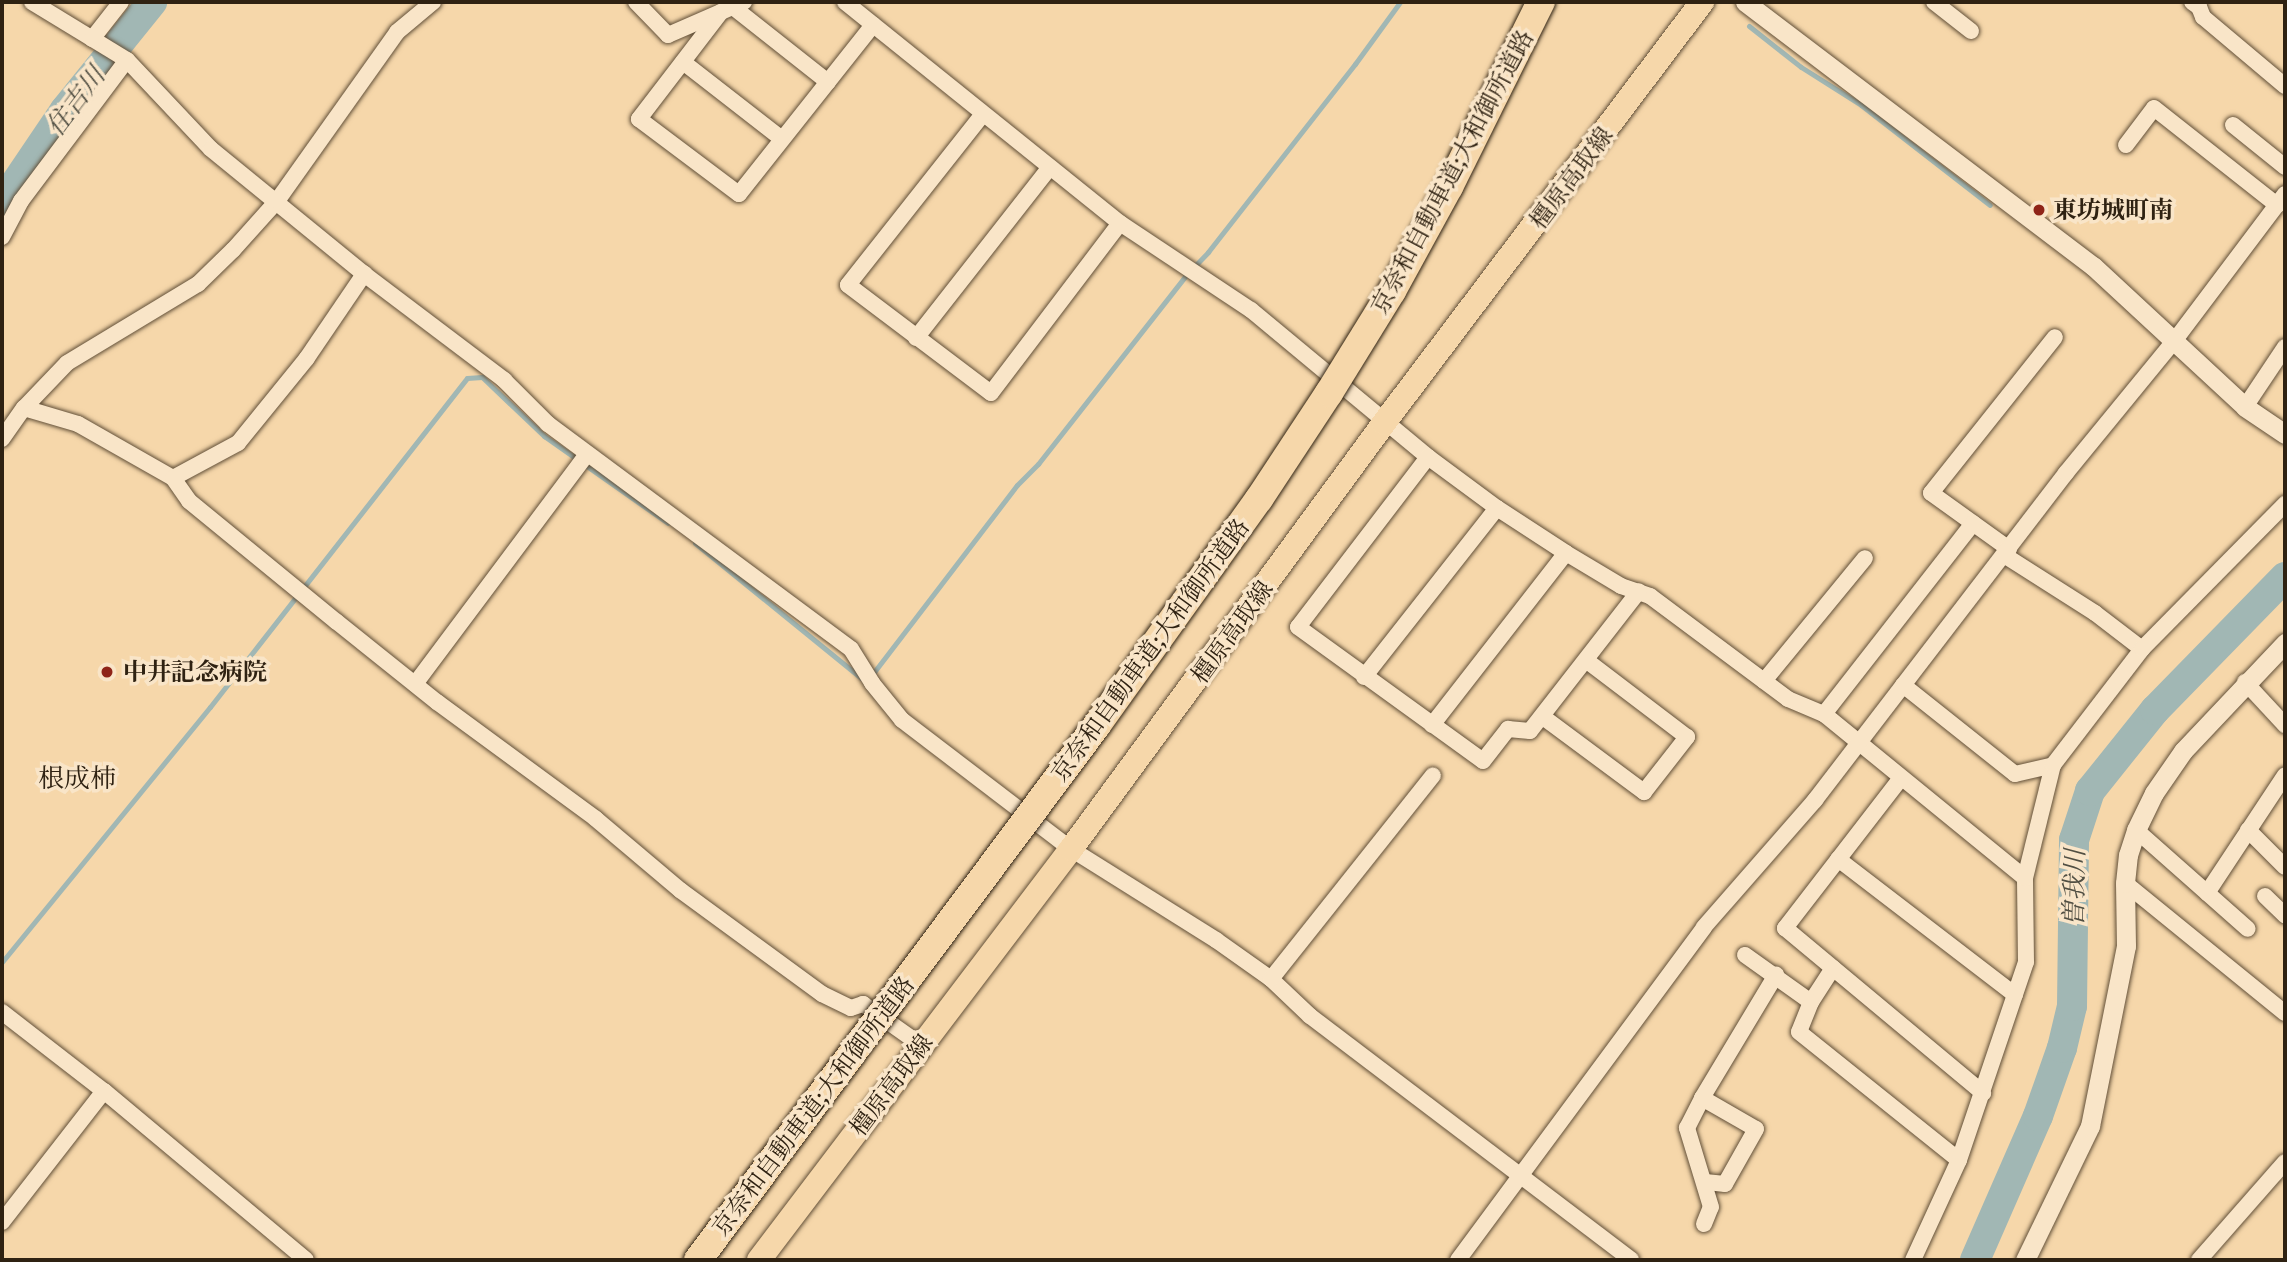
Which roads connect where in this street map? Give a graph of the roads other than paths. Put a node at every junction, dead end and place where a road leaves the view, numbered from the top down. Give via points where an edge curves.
1 (32, 2) edge
2 (121, 2) edge
3 (433, 2) edge
4 (636, 2) edge
5 (845, 2) edge
6 (1541, 2) edge
7 (1702, 2) edge
8 (1745, 2) edge
9 (1934, 2) edge
10 (2198, 3) edge
11 (733, 7) edge
12 (873, 25) junction
13 (1971, 31) dead end
14 (92, 39) junction
15 (127, 60) junction
16 (683, 62) junction
17 (828, 82) junction
18 (2285, 86) edge
19 (984, 114) junction
20 (2233, 125) dead end
21 (782, 139) junction
22 (2126, 145) dead end
23 (1050, 167) junction
24 (2285, 167) edge
25 (2281, 199) edge
26 (277, 201) junction
27 (1120, 223) junction
28 (2, 237) edge
29 (365, 274) junction
30 (2055, 337) dead end
31 (916, 338) junction
32 (2175, 340) junction
33 (2285, 347) edge
34 (2245, 407) junction
35 (24, 408) junction
36 (1384, 423) junction
37 (2285, 434) edge
38 (2, 439) edge
39 (1428, 457) junction
40 (583, 459) junction
41 (173, 478) junction
42 (2285, 505) edge
43 (1497, 508) junction
44 (1973, 523) junction
45 (2006, 552) junction
46 (1566, 553) junction
47 (1865, 558) dead end
48 (1639, 591) junction
49 (2285, 643) edge
50 (2142, 649) junction
51 (1586, 660) junction
52 (1364, 677) junction
53 (1764, 681) junction
54 (2245, 682) junction
55 (415, 684) junction
56 (1903, 685) junction
57 (1824, 714) junction
58 (1543, 717) junction
59 (1432, 725) junction
60 (2285, 725) edge
61 (1856, 743) junction
62 (2053, 765) junction
63 (1433, 775) dead end
64 (2285, 775) edge
65 (1901, 779) junction
66 (2136, 830) junction
67 (2248, 830) junction
68 (1071, 849) junction
69 (1838, 859) junction
70 (2285, 867) edge
71 (2025, 878) junction
72 (2125, 883) junction
73 (2207, 893) junction
74 (2266, 896) dead end
75 (2285, 915) edge
76 (2248, 929) dead end
77 (1745, 956) dead end
78 (1833, 968) junction
79 (1776, 975) junction
80 (1271, 979) junction
81 (2015, 995) junction
82 (1811, 1002) junction
83 (2, 1012) edge
84 (2285, 1013) edge
85 (921, 1045) junction
86 (104, 1091) junction
87 (1983, 1093) junction
88 (1702, 1098) junction
89 (1959, 1160) junction
90 (2285, 1162) edge
91 (1521, 1174) junction
92 (1705, 1182) junction
93 (2, 1222) edge
94 (1704, 1224) dead end
95 (306, 1260) edge
96 (698, 1260) edge
97 (759, 1260) edge
98 (1458, 1260) edge
99 (1631, 1260) edge
100 (1913, 1260) edge
101 (2025, 1260) edge
102 (2199, 1260) edge

1 - 14 street
2 - 14 street
3 - 26 street via 397,32
4 - 11 street via 668,35
5 - 12 street
6 - 96 highway, 京奈和自動車道;大和御所道路, bridge via 1392,291 1266,489
7 - 36 main road, 橿原高取線
8 - 32 street via 2093,266
9 - 13 street
10 - 18 street via 2203,18
11 - 16 street
11 - 17 street
12 - 17 street
12 - 19 street
14 - 15 street
15 - 26 street via 211,149
15 - 28 street via 28,191
16 - 21 street
16 - 21 street via 639,119 739,194
17 - 21 street
19 - 23 street
19 - 31 street via 848,285
20 - 24 street
22 - 25 street via 2154,108
23 - 27 street
23 - 31 street
25 - 32 street
26 - 29 street
26 - 35 street via 198,284 66,363
27 - 31 street via 990,393
27 - 36 street via 1251,310
29 - 40 street via 504,380
29 - 41 street via 307,358 238,443
30 - 44 street via 1931,493
32 - 34 street
32 - 45 street
33 - 34 street
34 - 37 street
35 - 38 street
35 - 41 street via 78,424
36 - 39 street
36 - 68 main road, 橿原高取線
39 - 43 street
39 - 52 street via 1298,627
40 - 55 street
40 - 68 street via 703,536 851,649 902,720
41 - 55 street via 189,500
42 - 50 street
43 - 46 street
43 - 52 street
44 - 45 street
44 - 57 street
45 - 50 street
45 - 56 street
46 - 48 street via 1621,586
46 - 59 street
47 - 53 street
48 - 51 street
48 - 53 street
49 - 54 street
50 - 62 street
51 - 58 street
51 - 58 street via 1686,737 1678,748 1644,792
52 - 59 street
53 - 57 street via 1788,699
54 - 60 street
54 - 66 street via 2183,751
55 - 85 street via 822,994 850,1008 863,1004
56 - 61 street
56 - 62 street via 2015,774
57 - 61 street
58 - 59 street via 1530,731 1508,729 1483,761
61 - 65 street
61 - 91 street via 1815,800 1704,927
62 - 71 street
63 - 80 street
64 - 67 street
65 - 69 street
65 - 71 street
66 - 72 street
66 - 73 street
67 - 70 street
67 - 73 street
68 - 80 street
68 - 85 main road, 橿原高取線
69 - 78 street via 1785,928
69 - 81 street
71 - 81 street via 2026,962
72 - 84 street
72 - 101 street via 2126,946 2090,1126
73 - 76 street
74 - 75 street
77 - 79 street
78 - 82 street
78 - 87 street
79 - 82 street
79 - 88 street
80 - 91 street via 1310,1016
81 - 87 street
82 - 89 street via 1799,1032
83 - 86 street
85 - 97 main road, 橿原高取線
86 - 93 street
86 - 95 street
87 - 89 street
88 - 92 street via 1687,1128
88 - 92 street via 1756,1129 1726,1184
89 - 100 street
90 - 102 street
91 - 98 street
91 - 99 street
92 - 94 street via 1711,1207

